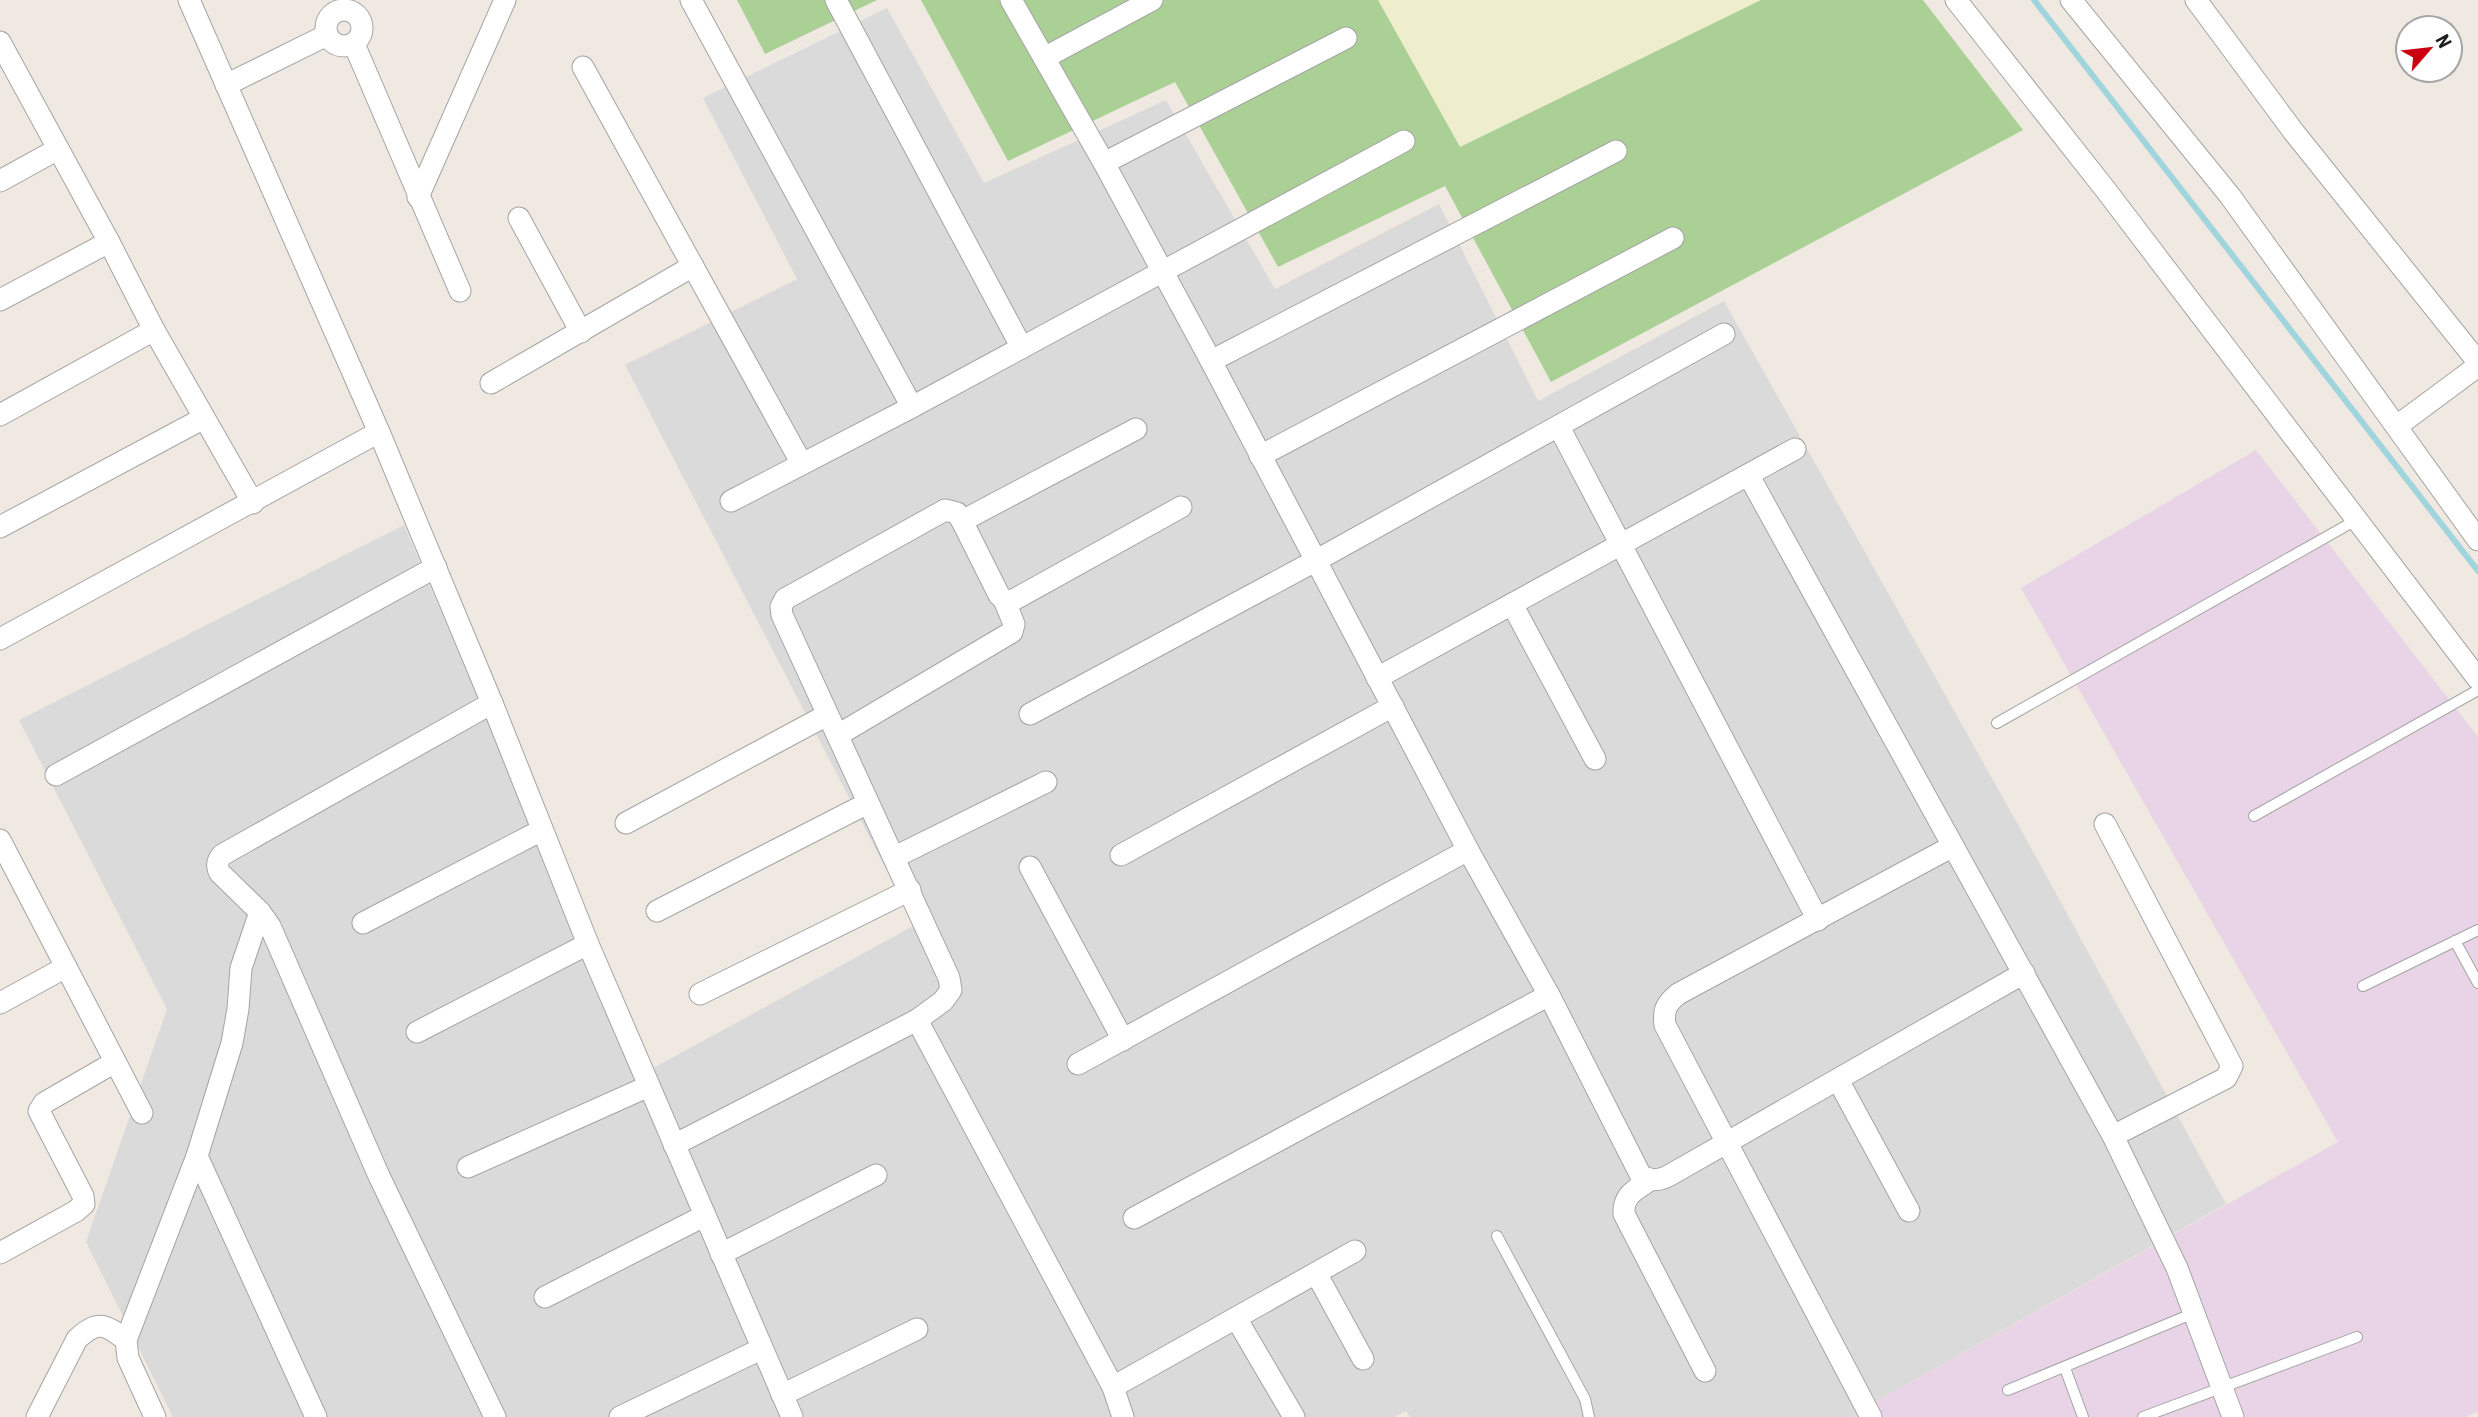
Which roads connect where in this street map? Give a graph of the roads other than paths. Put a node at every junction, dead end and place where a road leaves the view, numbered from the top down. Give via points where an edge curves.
1 (189, 0) edge
2 (505, 0) edge
3 (691, 0) edge
4 (835, 0) edge
5 (1011, 0) edge
6 (1152, 0) edge
7 (1956, 0) edge
8 (2071, 0) edge
9 (2203, 3) edge
10 (348, 6) edge
11 (327, 36) junction
12 (1346, 38) dead end
13 (354, 44) junction
14 (3, 55) edge
15 (1044, 58) junction
16 (583, 67) dead end
17 (226, 85) junction
18 (1405, 141) dead end
19 (58, 149) junction
20 (1616, 151) dead end
21 (1104, 163) junction
22 (0, 181) edge
23 (418, 197) junction
24 (519, 218) dead end
25 (1673, 238) dead end
26 (109, 242) junction
27 (693, 266) junction
28 (1163, 272) junction
29 (460, 291) dead end
30 (0, 300) edge
31 (154, 330) junction
32 (581, 332) junction
33 (1724, 334) dead end
34 (1022, 348) junction
35 (1211, 361) junction
36 (2478, 364) edge
37 (491, 383) dead end
38 (912, 407) junction
39 (0, 415) edge
40 (204, 418) junction
41 (2397, 426) junction
42 (1559, 427) junction
43 (1136, 429) dead end
44 (379, 432) junction
45 (1795, 449) dead end
46 (1260, 456) junction
47 (802, 464) junction
48 (1749, 476) junction
49 (731, 501) dead end
50 (253, 503) junction
51 (1181, 507) dead end
52 (2358, 519) junction
53 (962, 521) junction
54 (0, 527) edge
55 (2478, 540) edge
56 (1621, 543) junction
57 (1317, 560) junction
58 (436, 567) junction
59 (1005, 602) junction
60 (1512, 604) junction
61 (0, 639) edge
62 (1377, 678) junction
63 (2478, 679) edge
64 (2478, 690) edge
65 (492, 703) junction
66 (1393, 706) junction
67 (1030, 714) dead end
68 (827, 715) junction
69 (1997, 723) dead end
70 (838, 735) junction
71 (1595, 759) dead end
72 (56, 775) dead end
73 (1046, 782) dead end
74 (868, 803) junction
75 (2254, 816) dead end
76 (626, 823) dead end
77 (2105, 824) dead end
78 (542, 830) junction
79 (0, 840) edge
80 (1953, 846) junction
81 (1468, 850) junction
82 (1121, 855) dead end
83 (895, 857) junction
84 (1030, 867) dead end
85 (9, 877) edge
86 (910, 890) junction
87 (657, 911) dead end
88 (260, 912) junction
89 (1818, 920) junction
90 (363, 923) dead end
91 (2478, 930) edge
92 (2455, 941) junction
93 (588, 944) junction
94 (66, 967) junction
95 (2024, 972) junction
96 (2478, 983) edge
97 (2363, 986) dead end
98 (700, 994) dead end
99 (1549, 995) junction
100 (0, 1003) edge
101 (917, 1020) junction
102 (416, 1032) dead end
103 (1124, 1040) junction
104 (115, 1062) junction
105 (1078, 1064) dead end
106 (1838, 1080) junction
107 (649, 1086) junction
108 (142, 1112) dead end
109 (2113, 1136) junction
110 (1727, 1144) junction
111 (674, 1145) junction
112 (197, 1156) junction
113 (468, 1167) dead end
114 (876, 1175) dead end
115 (1650, 1180) junction
116 (1909, 1211) dead end
117 (704, 1216) junction
118 (1134, 1218) dead end
119 (1497, 1236) dead end
120 (1355, 1251) dead end
121 (0, 1253) edge
122 (721, 1254) junction
123 (1316, 1273) junction
124 (545, 1297) dead end
125 (2194, 1313) junction
126 (1236, 1318) junction
127 (917, 1329) dead end
128 (2357, 1337) dead end
129 (126, 1340) junction
130 (761, 1349) junction
131 (1363, 1359) dead end
132 (2065, 1368) junction
133 (1704, 1371) dead end
134 (1113, 1387) junction
135 (2222, 1388) junction
136 (2008, 1390) dead end
137 (782, 1395) junction
138 (488, 1415) edge
139 (37, 1417) edge
140 (155, 1417) edge
141 (316, 1417) edge
142 (620, 1417) edge
143 (792, 1417) edge
144 (1124, 1417) edge
145 (1294, 1417) edge
146 (1589, 1417) edge
147 (1871, 1417) edge
148 (2083, 1417) edge
149 (2143, 1417) edge
150 (2233, 1417) edge

1 - 17 street
2 - 23 street
3 - 38 street
4 - 34 street
5 - 15 street
6 - 15 street
7 - 52 street
8 - 41 street via 2230,196
9 - 36 street via 2293,131
10 - 11 street via 327,23
10 - 13 street via 362,30
11 - 13 street via 341,46
11 - 17 street
12 - 21 street
13 - 23 street
14 - 19 street
15 - 21 street
16 - 27 street
17 - 44 street
18 - 28 street
19 - 22 street
19 - 26 street
20 - 35 street
21 - 28 street
23 - 29 street
24 - 32 street
25 - 46 street
26 - 30 street
26 - 31 street
27 - 32 street
27 - 47 street
28 - 34 street
28 - 35 street
31 - 39 street
31 - 40 street
32 - 37 street
33 - 42 street
34 - 38 street
35 - 46 street
36 - 41 street
38 - 47 street
40 - 50 street
40 - 54 street
41 - 55 street
42 - 56 street
42 - 57 street
43 - 53 street
44 - 50 street
44 - 58 street
45 - 48 street
46 - 57 street
47 - 49 street
48 - 56 street
48 - 80 street
50 - 61 street
51 - 59 street
52 - 63 street
52 - 69 lane
53 - 59 street
53 - 68 street via 952,510 940,512 785,599 782,615
56 - 60 street
56 - 89 street
57 - 62 street
57 - 67 street
58 - 65 street
58 - 72 street
59 - 70 street via 1014,624 1012,632
60 - 62 street
60 - 71 street
62 - 66 street
64 - 75 lane
65 - 78 street
65 - 88 street via 222,855 217,867 220,873
66 - 81 street
66 - 82 street
68 - 70 street
68 - 76 street
70 - 74 street
73 - 83 street
74 - 83 street
74 - 87 street
77 - 109 street via 2232,1066 2226,1078
78 - 90 street
78 - 93 street
79 - 85 street
80 - 89 street
80 - 95 street
81 - 99 street
81 - 103 street
83 - 86 street
84 - 103 street
85 - 94 street
86 - 98 street
86 - 101 street via 951,990
88 - 112 street via 241,968 232,1043
88 - 138 street via 277,940
89 - 110 street via 1678,994 1665,1007 1665,1025
91 - 92 lane
92 - 96 lane
92 - 97 lane
93 - 102 street
93 - 107 street
94 - 100 street
94 - 104 street
95 - 106 street
95 - 109 street
99 - 115 street via 1636,1168
99 - 118 street
101 - 111 street
101 - 134 street
103 - 105 street
104 - 108 street
104 - 121 street via 44,1103 39,1111 84,1204
106 - 110 street
106 - 116 street
107 - 111 street
107 - 113 street
109 - 125 street via 2178,1268
110 - 115 street via 1671,1175
110 - 147 street
111 - 117 street
112 - 129 street
112 - 141 street
114 - 122 street
115 - 133 street via 1627,1196 1624,1214
117 - 122 street
117 - 124 street
119 - 146 lane via 1585,1399
120 - 123 street
122 - 130 street
123 - 126 street
123 - 131 street
125 - 132 lane
125 - 135 street
126 - 134 street
126 - 145 street
127 - 137 street
128 - 135 lane
129 - 139 street via 110,1328 97,1325 88,1329 77,1339
129 - 140 street via 128,1358
130 - 137 street
130 - 142 street
132 - 136 lane
132 - 148 lane
134 - 144 street
135 - 149 lane
135 - 150 street
137 - 143 street

